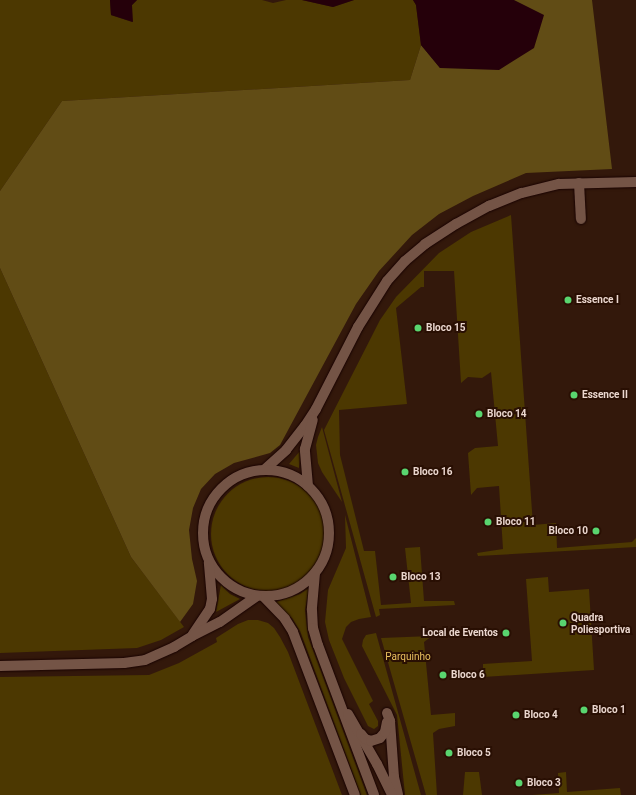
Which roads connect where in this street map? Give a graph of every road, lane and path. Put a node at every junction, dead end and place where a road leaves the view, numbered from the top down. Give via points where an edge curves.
1 (636, 182) edge
2 (579, 183) junction
3 (581, 219) dead end
4 (316, 409) junction
5 (264, 470) junction
6 (308, 486) junction
7 (208, 557) junction
8 (315, 573) junction
9 (260, 596) junction
10 (192, 636) junction
11 (0, 666) edge
12 (336, 694) junction
13 (360, 733) junction
14 (355, 795) edge
15 (374, 795) edge
16 (392, 795) edge
17 (398, 795) edge

1 - 2 street
2 - 3 street
2 - 4 street via 559,184 522,193 489,206 425,244 405,261 387,281 362,321
4 - 5 street via 297,438
4 - 6 street via 305,450
5 - 6 street via 287,474
5 - 7 street via 247,473 232,480 209,506 204,523
6 - 8 street via 320,500 328,518 329,538 325,557
7 - 9 street via 227,583 241,591
7 - 10 street via 212,599 210,609
8 - 9 street via 291,592 277,596
8 - 12 street via 313,628
9 - 10 street via 220,622
9 - 14 street via 285,619 293,632
10 - 11 street via 160,654 124,664
12 - 13 street
12 - 15 street
13 - 16 street
13 - 17 street via 371,741 380,738 385,732 387,713

